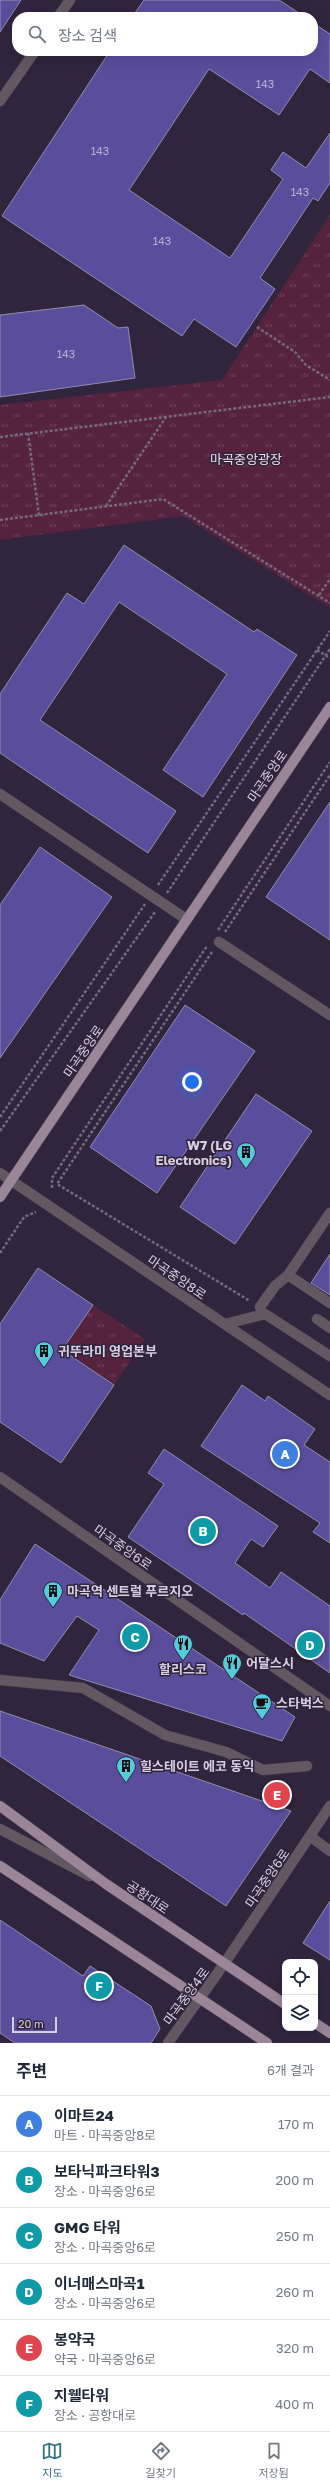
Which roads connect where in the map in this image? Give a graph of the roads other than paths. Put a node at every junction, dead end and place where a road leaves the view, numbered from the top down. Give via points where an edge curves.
1 (70, 0) edge
2 (62, 12) edge
3 (32, 56) edge
4 (0, 102) edge
5 (330, 707) edge
6 (0, 794) edge
7 (186, 919) junction
8 (218, 937) road end
9 (330, 1015) edge
10 (0, 1174) edge
11 (11, 1181) junction
12 (0, 1197) edge
13 (330, 1213) edge
14 (288, 1275) junction
15 (330, 1304) edge
16 (260, 1307) road end
17 (317, 1319) dead end
18 (225, 1324) junction
19 (330, 1328) edge
20 (330, 1356) edge
21 (330, 1395) edge
22 (0, 1477) edge
23 (0, 1680) edge
24 (330, 1706) edge
25 (307, 1766) dead end
26 (0, 1806) edge
27 (330, 1806) edge
28 (0, 1829) edge
29 (311, 1837) junction
30 (330, 1850) edge
31 (0, 1866) edge
32 (106, 1884) junction
33 (224, 1964) junction
34 (199, 2000) junction
35 (282, 2002) edge
36 (318, 2025) edge
37 (330, 2033) edge
38 (168, 2043) edge
39 (267, 2043) edge

1 - 2 street
3 - 4 street
5 - 7 main road, 마곡중앙로
6 - 7 street
7 - 11 main road, 마곡중앙로
8 - 9 street
10 - 11 street, 마곡중앙8로
11 - 12 main road, 마곡중앙로
11 - 18 street, 마곡중앙8로
13 - 14 street
14 - 15 street
14 - 16 street via 275,1286
17 - 19 street
18 - 20 street via 265,1314
18 - 21 street, 마곡중앙8로
22 - 24 street, 마곡중앙6로
23 - 25 street via 83,1688 165,1735 226,1752 263,1770
26 - 32 main road, 공항대로
27 - 29 street, 마곡중앙6로
28 - 32 street
29 - 30 street
29 - 33 street, 마곡중앙6로
31 - 34 main road
32 - 33 main road, 공항대로
33 - 34 street, 마곡중앙4로
33 - 35 main road, 공항대로
34 - 38 street, 마곡중앙4로
34 - 39 main road
36 - 37 main road

